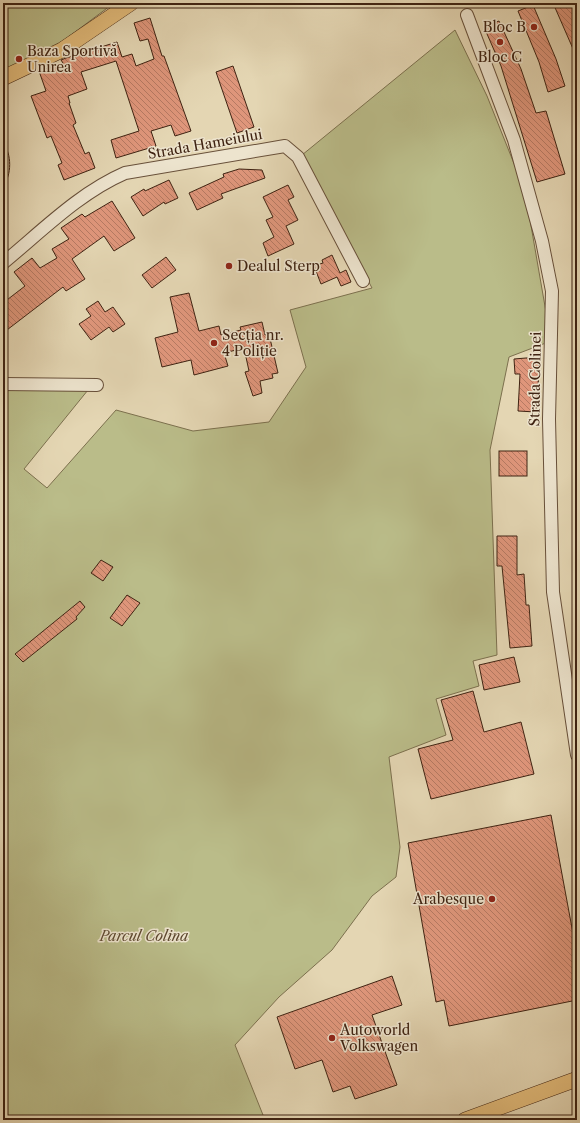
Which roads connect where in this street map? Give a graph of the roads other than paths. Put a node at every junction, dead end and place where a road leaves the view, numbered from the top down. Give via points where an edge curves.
1 (131, 3) edge
2 (467, 15) dead end
3 (3, 78) edge
4 (3, 263) edge
5 (363, 281) dead end
6 (3, 384) edge
7 (97, 385) dead end
8 (577, 755) edge
9 (577, 1079) edge
10 (465, 1120) edge

1 - 3 main road via 62,50
2 - 8 street, Strada Colinei via 514,140 542,241 552,291 549,420 553,592
4 - 5 street, Strada Hameiului via 104,182 125,173 285,146 298,157
6 - 7 street
9 - 10 main road

